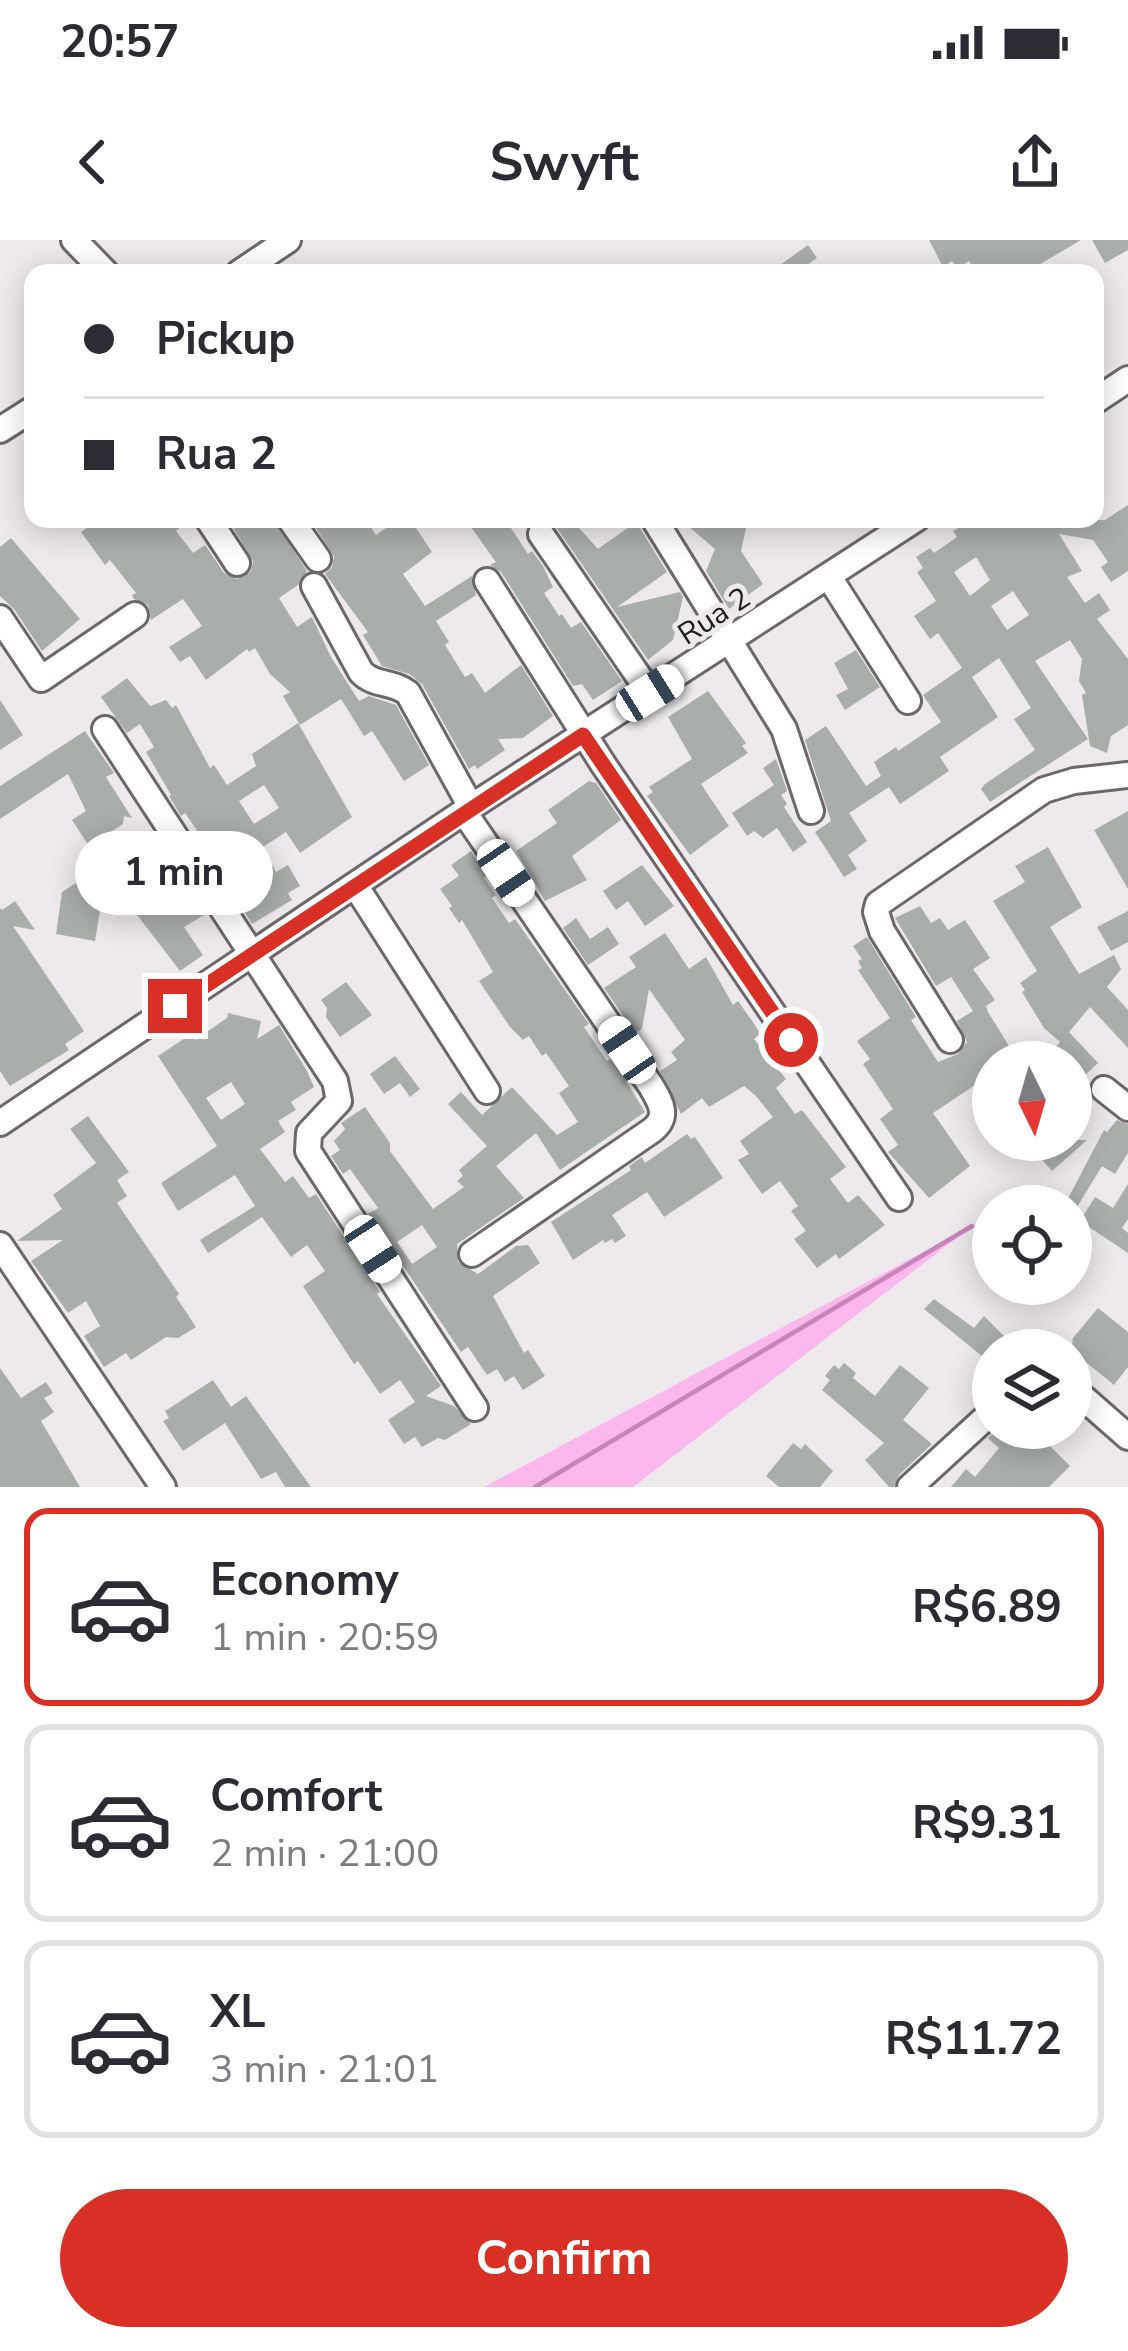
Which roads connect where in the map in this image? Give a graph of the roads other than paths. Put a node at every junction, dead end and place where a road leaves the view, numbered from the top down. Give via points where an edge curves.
1 (74, 240) edge
2 (288, 240) edge
3 (97, 264) edge
4 (252, 264) edge
5 (214, 528) edge
6 (296, 528) edge
7 (660, 528) edge
8 (902, 528) edge
9 (541, 534) dead end
10 (317, 559) dead end
11 (238, 563) dead end
12 (829, 577) junction
13 (487, 581) dead end
14 (314, 586) dead end
15 (135, 615) dead end
16 (0, 618) edge
17 (731, 642) junction
18 (650, 693) junction
19 (908, 701) dead end
20 (105, 729) dead end
21 (583, 735) junction
22 (1128, 776) edge
23 (468, 810) junction
24 (811, 811) dead end
25 (355, 884) junction
26 (251, 954) junction
27 (950, 1040) dead end
28 (1105, 1089) dead end
29 (487, 1090) dead end
30 (1128, 1108) edge
31 (1, 1119) edge
32 (899, 1198) dead end
33 (0, 1245) edge
34 (472, 1254) dead end
35 (1092, 1405) edge
36 (475, 1408) dead end
37 (972, 1430) edge
38 (1128, 1437) edge
39 (163, 1487) edge
40 (910, 1487) edge

1 - 3 street
2 - 4 street
5 - 11 street
6 - 10 street
7 - 17 street
8 - 12 street, Rua 2
9 - 18 street
12 - 17 street, Rua 2
12 - 19 street
13 - 21 street
14 - 23 street via 361,671 408,693
15 - 16 street via 40,679
17 - 18 street, Rua 2
17 - 24 street via 788,737
18 - 21 street, Rua 2
20 - 26 street
21 - 23 street, Rua 2
21 - 32 street
22 - 27 street via 1044,790 878,904 883,931
23 - 25 street, Rua 2
23 - 34 street via 663,1112 651,1132
25 - 26 street, Rua 2
25 - 29 street
26 - 31 street, Rua 2
26 - 36 street via 338,1092 335,1108 309,1133 308,1150
28 - 30 street
33 - 39 street
35 - 38 street
37 - 40 street

